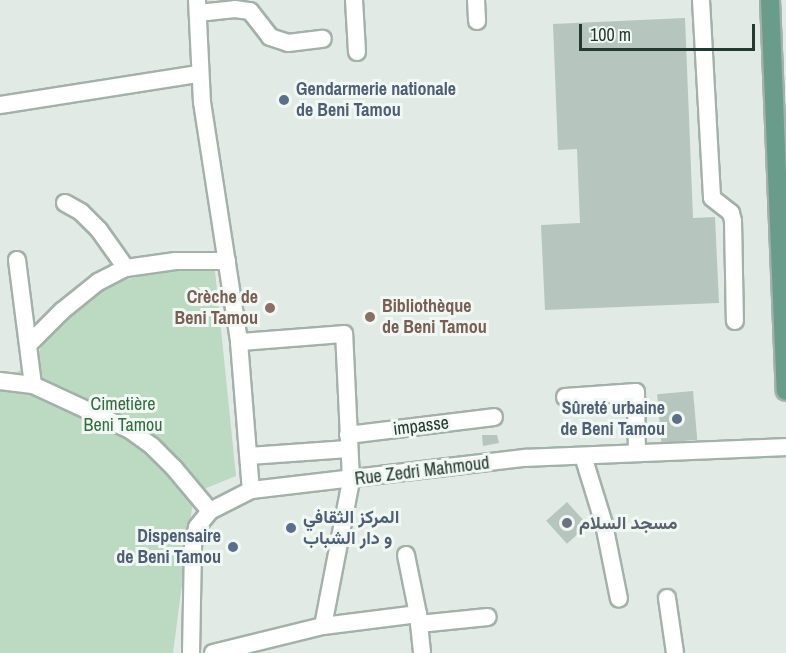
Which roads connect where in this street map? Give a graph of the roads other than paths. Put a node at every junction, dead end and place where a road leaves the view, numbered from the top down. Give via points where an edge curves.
1 (354, 0) edge
2 (476, 0) edge
3 (701, 0) edge
4 (770, 0) edge
5 (197, 7) edge
6 (477, 21) dead end
7 (323, 39) dead end
8 (357, 52) dead end
9 (199, 74) junction
10 (0, 105) edge
11 (65, 203) dead end
12 (16, 260) dead end
13 (227, 261) junction
14 (126, 268) junction
15 (735, 321) dead end
16 (239, 342) junction
17 (29, 344) junction
18 (0, 381) edge
19 (33, 385) junction
20 (786, 391) edge
21 (565, 397) dead end
22 (494, 417) dead end
23 (348, 442) junction
24 (786, 447) edge
25 (638, 453) junction
26 (249, 456) junction
27 (583, 456) junction
28 (351, 480) junction
29 (251, 490) junction
30 (210, 511) junction
31 (406, 555) dead end
32 (667, 598) dead end
33 (619, 599) dead end
34 (488, 617) dead end
35 (418, 619) junction
36 (323, 626) junction
37 (191, 653) edge
38 (213, 653) edge
39 (422, 653) edge
40 (675, 653) edge

1 - 8 street
2 - 6 street
3 - 15 street via 712,198 731,213 733,221
4 - 20 main road
5 - 7 street via 250,11 270,37 288,43
5 - 9 street
9 - 10 street
9 - 13 street
11 - 14 street via 99,230
12 - 17 street
13 - 14 street via 176,261
13 - 16 street
14 - 17 street via 98,282
16 - 23 street via 344,334
16 - 26 street
17 - 19 street
18 - 19 street
19 - 30 street via 130,430 174,468
21 - 25 street via 636,392
22 - 23 street, impasse
23 - 26 street, impasse
23 - 28 street
24 - 25 street, Rue Zedri Mahmoud
25 - 27 street, Rue Zedri Mahmoud
26 - 29 street
27 - 28 street, Rue Zedri Mahmoud via 525,458
27 - 33 street via 604,524
28 - 29 street, Rue Zedri Mahmoud
28 - 36 street
29 - 30 street, Rue Zedri Mahmoud
30 - 37 street via 197,527 193,545
31 - 35 street
32 - 40 street
34 - 35 street
35 - 36 street
35 - 39 street
36 - 38 street

